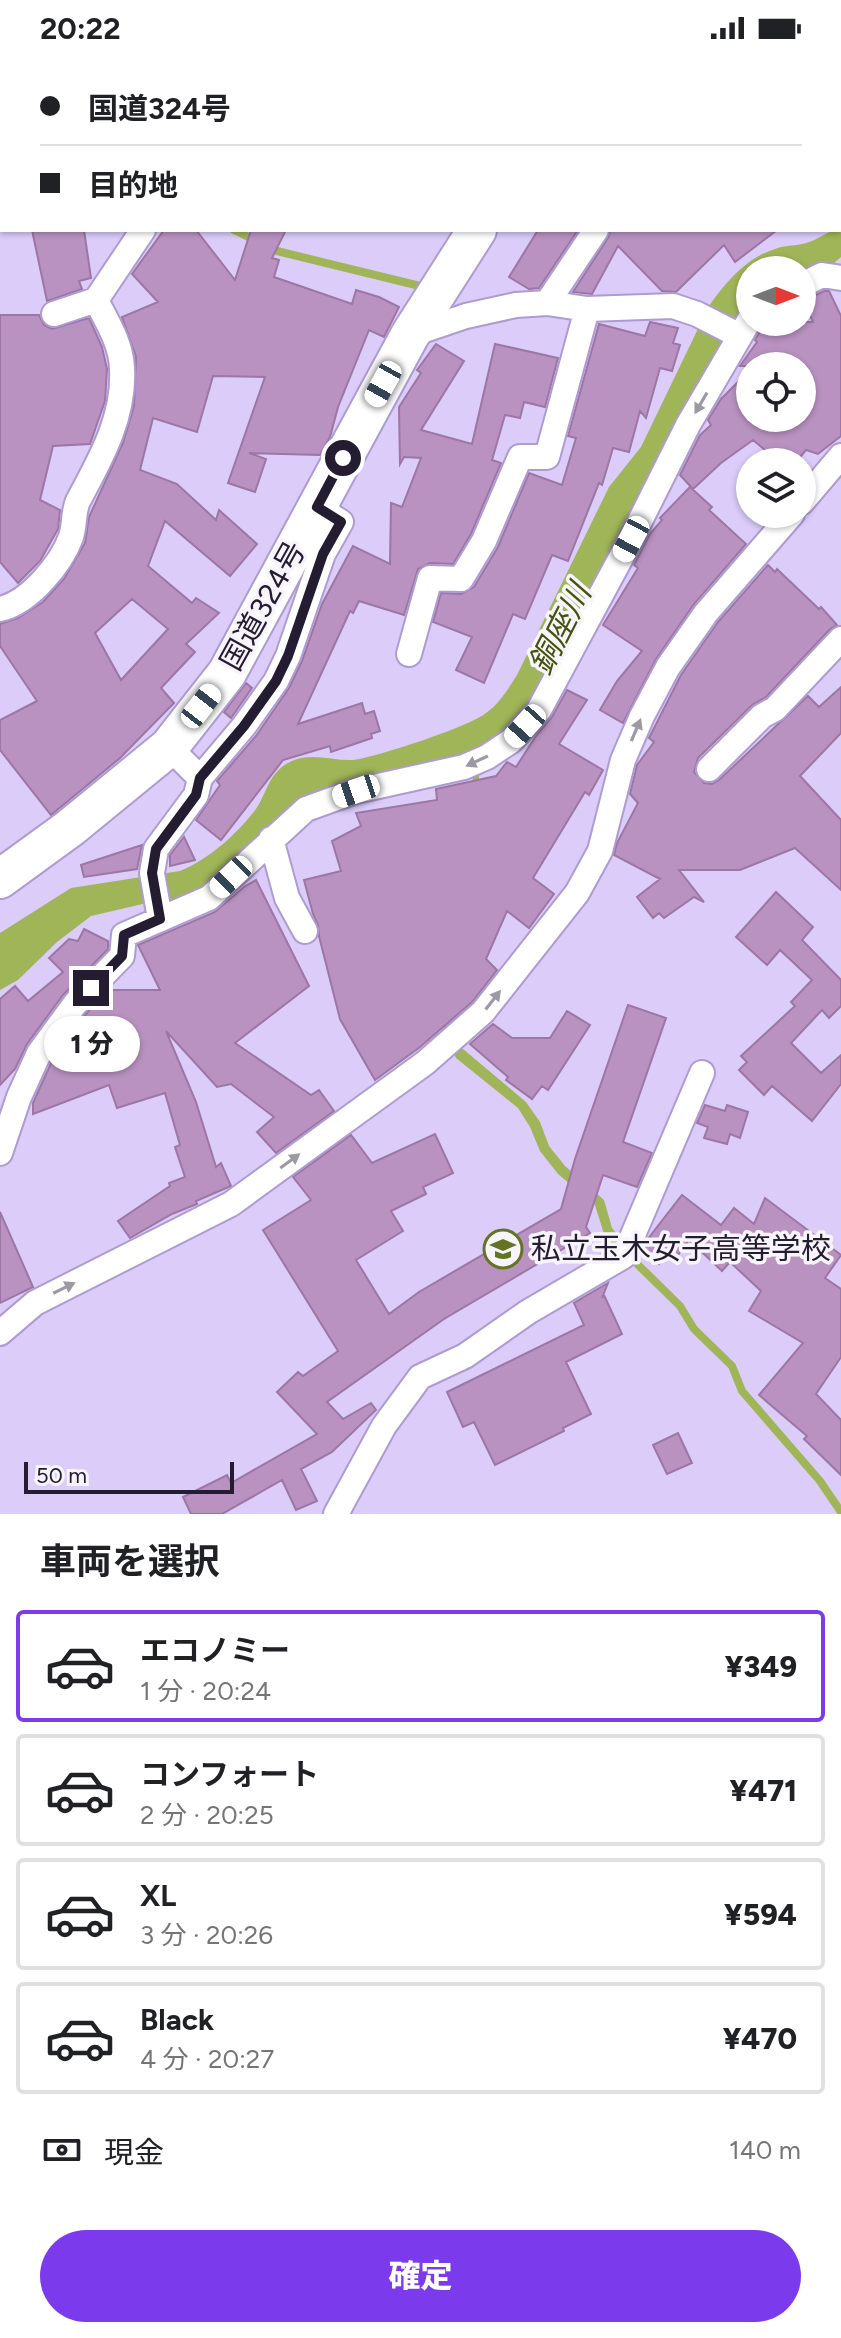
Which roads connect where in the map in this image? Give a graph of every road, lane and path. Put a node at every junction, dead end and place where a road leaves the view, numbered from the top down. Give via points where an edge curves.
1 (142, 232) edge
2 (476, 232) edge
3 (595, 232) edge
4 (816, 278) edge
5 (841, 278) edge
6 (96, 300) junction
7 (547, 303) junction
8 (587, 309) junction
9 (54, 314) dead end
10 (736, 325) edge
11 (410, 335) junction
12 (740, 336) edge
13 (841, 456) edge
14 (816, 485) edge
15 (317, 507) junction
16 (780, 528) edge
17 (0, 609) edge
18 (841, 639) edge
19 (409, 654) dead end
20 (169, 747) junction
21 (709, 769) dead end
22 (200, 778) junction
23 (271, 839) junction
24 (0, 879) edge
25 (160, 919) junction
26 (305, 931) dead end
27 (702, 1073) dead end
28 (26, 1082) junction
29 (1, 1101) edge
30 (0, 1153) edge
31 (0, 1333) edge
32 (336, 1514) edge

1 - 6 street
2 - 11 highway, 国道324号
3 - 7 street
4 - 5 street
6 - 9 street
6 - 17 street via 114,335 122,369 113,432 76,504 72,535 60,560 35,588
7 - 8 street
7 - 11 street via 466,316
8 - 10 street via 673,306
8 - 19 street via 547,457 520,457 484,541 461,579 430,578
11 - 15 highway, 国道324号
12 -> 23 street via 539,710 511,741 464,767 356,791 306,809
13 - 14 street
15 - 20 highway, 国道324号 via 227,673
15 - 22 street via 341,522 323,554 288,656 244,726
31 -> 16 street via 35,1303 231,1204 425,1063 483,1012 577,893 600,851 623,760 668,667 706,613
18 - 21 street
20 - 22 street
20 - 24 highway, 国道324号
22 - 25 street via 196,795 156,849 152,873
23 - 25 street via 209,898
23 - 26 street via 287,898
25 - 28 street via 124,935 122,956 75,1004 39,1053
27 - 32 street via 624,1256 465,1356 420,1377 384,1426
28 - 29 street
28 - 30 street

